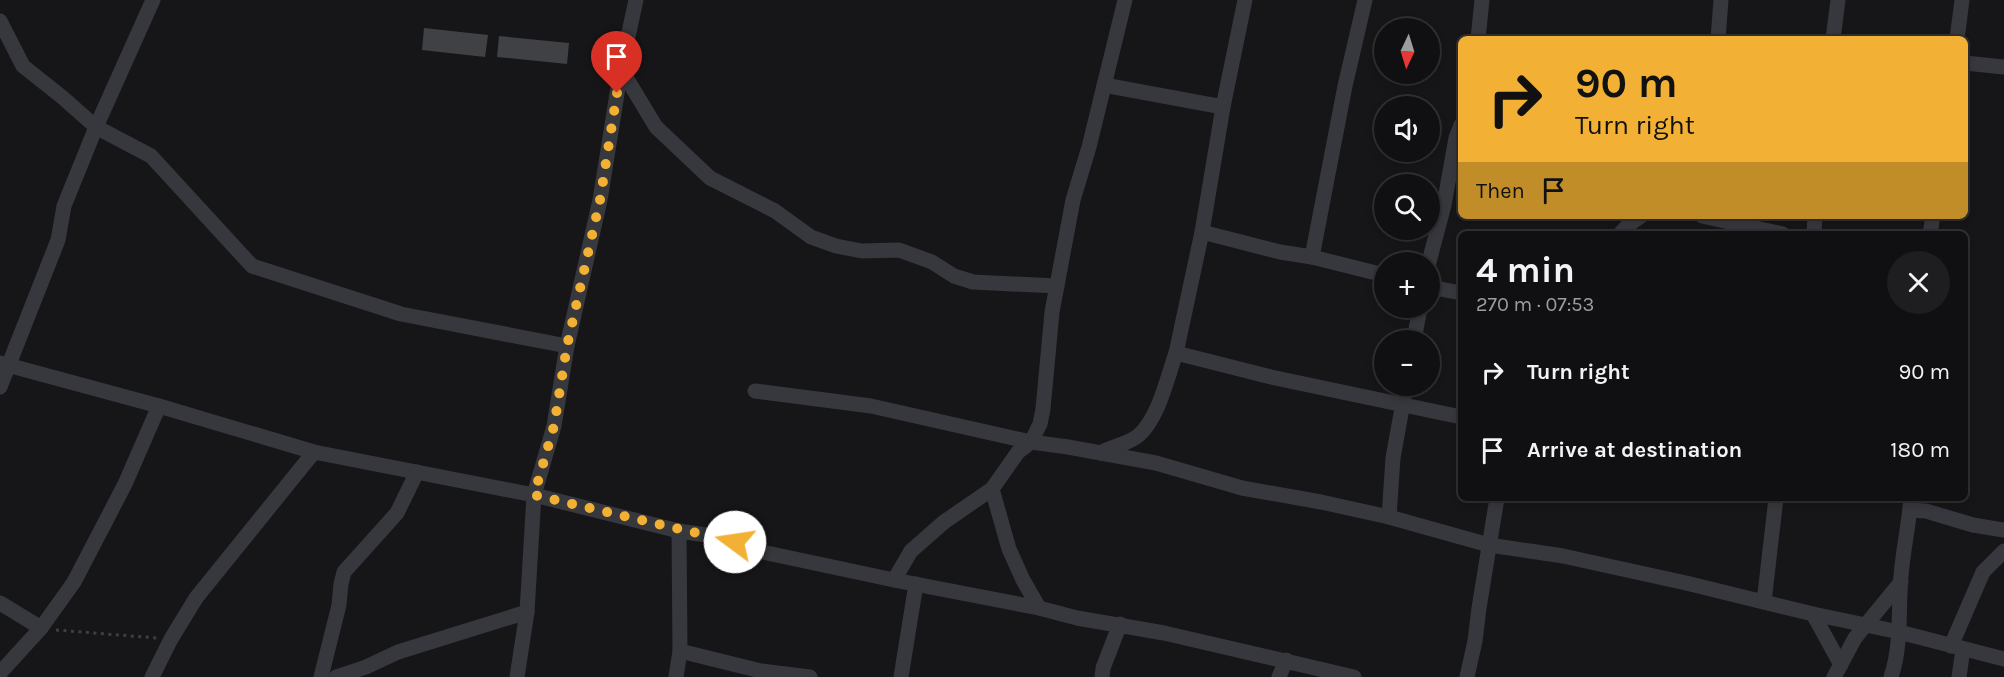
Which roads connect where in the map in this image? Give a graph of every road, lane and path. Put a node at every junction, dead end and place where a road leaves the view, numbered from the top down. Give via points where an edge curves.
1 (153, 0) edge
2 (636, 0) edge
3 (1125, 0) edge
4 (1245, 0) edge
5 (1365, 0) edge
6 (1482, 0) edge
7 (1721, 0) edge
8 (1838, 0) edge
9 (1962, 0) edge
10 (0, 21) edge
11 (1478, 36) edge
12 (1718, 36) edge
13 (1833, 36) edge
14 (1957, 36) edge
15 (1968, 63) edge
16 (2004, 67) edge
17 (621, 69) junction
18 (1104, 85) junction
19 (1223, 107) junction
20 (96, 128) junction
21 (1458, 148) edge
22 (1456, 163) edge
23 (1637, 219) edge
24 (1717, 219) edge
25 (1623, 231) edge
26 (1770, 231) edge
27 (1202, 232) junction
28 (1432, 252) edge
29 (1312, 256) junction
30 (1374, 272) edge
31 (1057, 286) junction
32 (1440, 289) edge
33 (1458, 292) edge
34 (567, 346) junction
35 (1176, 353) junction
36 (4, 364) edge
37 (0, 387) edge
38 (755, 391) dead end
39 (1404, 396) edge
40 (159, 406) junction
41 (1402, 406) junction
42 (1458, 416) edge
43 (1031, 442) junction
44 (314, 452) junction
45 (1100, 453) junction
46 (417, 472) junction
47 (992, 489) junction
48 (534, 495) junction
49 (1496, 501) edge
50 (1776, 501) edge
51 (1910, 504) edge
52 (1389, 517) junction
53 (2004, 530) edge
54 (679, 531) junction
55 (1489, 545) junction
56 (2004, 551) edge
57 (894, 580) junction
58 (1900, 582) junction
59 (916, 584) junction
60 (1764, 602) junction
61 (0, 603) edge
62 (1039, 608) junction
63 (527, 612) junction
64 (1813, 614) junction
65 (1120, 624) junction
66 (1866, 624) junction
67 (41, 628) junction
68 (1899, 632) junction
69 (171, 639) junction
70 (1957, 647) junction
71 (680, 651) junction
72 (2004, 659) edge
73 (1286, 660) junction
74 (1838, 671) edge
75 (0, 673) edge
76 (152, 677) edge
77 (321, 677) edge
78 (336, 677) edge
79 (517, 677) edge
80 (676, 677) edge
81 (810, 677) edge
82 (901, 677) edge
83 (1102, 677) edge
84 (1279, 677) edge
85 (1354, 677) edge
86 (1467, 677) edge
87 (1891, 677) edge
88 (1959, 677) edge

1 - 20 street
2 - 17 street
3 - 18 street
4 - 19 street
5 - 29 street
6 - 11 street
7 - 12 street
8 - 13 street
9 - 14 street
10 - 20 street via 23,66
15 - 16 street
17 - 31 street via 656,127 710,178 775,211 810,237 862,251 899,250 973,282
17 - 34 street via 600,200
18 - 19 street
18 - 31 street via 1073,200
19 - 27 street
20 - 34 street via 151,156 252,266 401,314
20 - 36 street via 63,206 58,240
21 - 22 street
22 - 28 street
23 - 25 street
24 - 26 street
27 - 29 street
27 - 35 street
29 - 30 street
31 - 43 street via 1043,409
32 - 33 street
34 - 48 street via 554,426
35 - 41 street
35 - 45 street via 1158,408 1143,430 1132,440
36 - 37 street
36 - 40 street
38 - 43 street via 871,406
39 - 41 street
40 - 44 street
40 - 67 street via 125,484 74,582
41 - 42 street
41 - 52 street
43 - 45 street
43 - 47 street via 1018,452
44 - 46 street
44 - 69 street via 196,598
45 - 52 street via 1156,463 1242,488
46 - 48 street
46 - 77 street via 397,513 344,572
47 - 57 street via 911,551
47 - 62 street via 1009,549
48 - 54 street
48 - 63 street
49 - 55 street
50 - 60 street
51 - 53 street via 1973,525
51 - 58 street
52 - 55 street
54 - 57 street via 719,537 767,552
54 - 71 street
55 - 60 street via 1563,556
55 - 86 street
56 - 70 street via 1983,572
57 - 59 street
58 - 66 street
58 - 68 street
59 - 62 street
59 - 82 street
60 - 64 street
61 - 67 street
62 - 65 street
63 - 78 street via 408,649
63 - 79 street
64 - 66 street
64 - 74 street
65 - 73 street
65 - 83 street
66 - 68 street
66 - 74 street
67 - 69 path
67 - 75 street
68 - 70 street
68 - 87 street
69 - 76 street
70 - 72 street
70 - 88 street
71 - 80 street
71 - 81 street via 761,671
73 - 84 street
73 - 85 street

